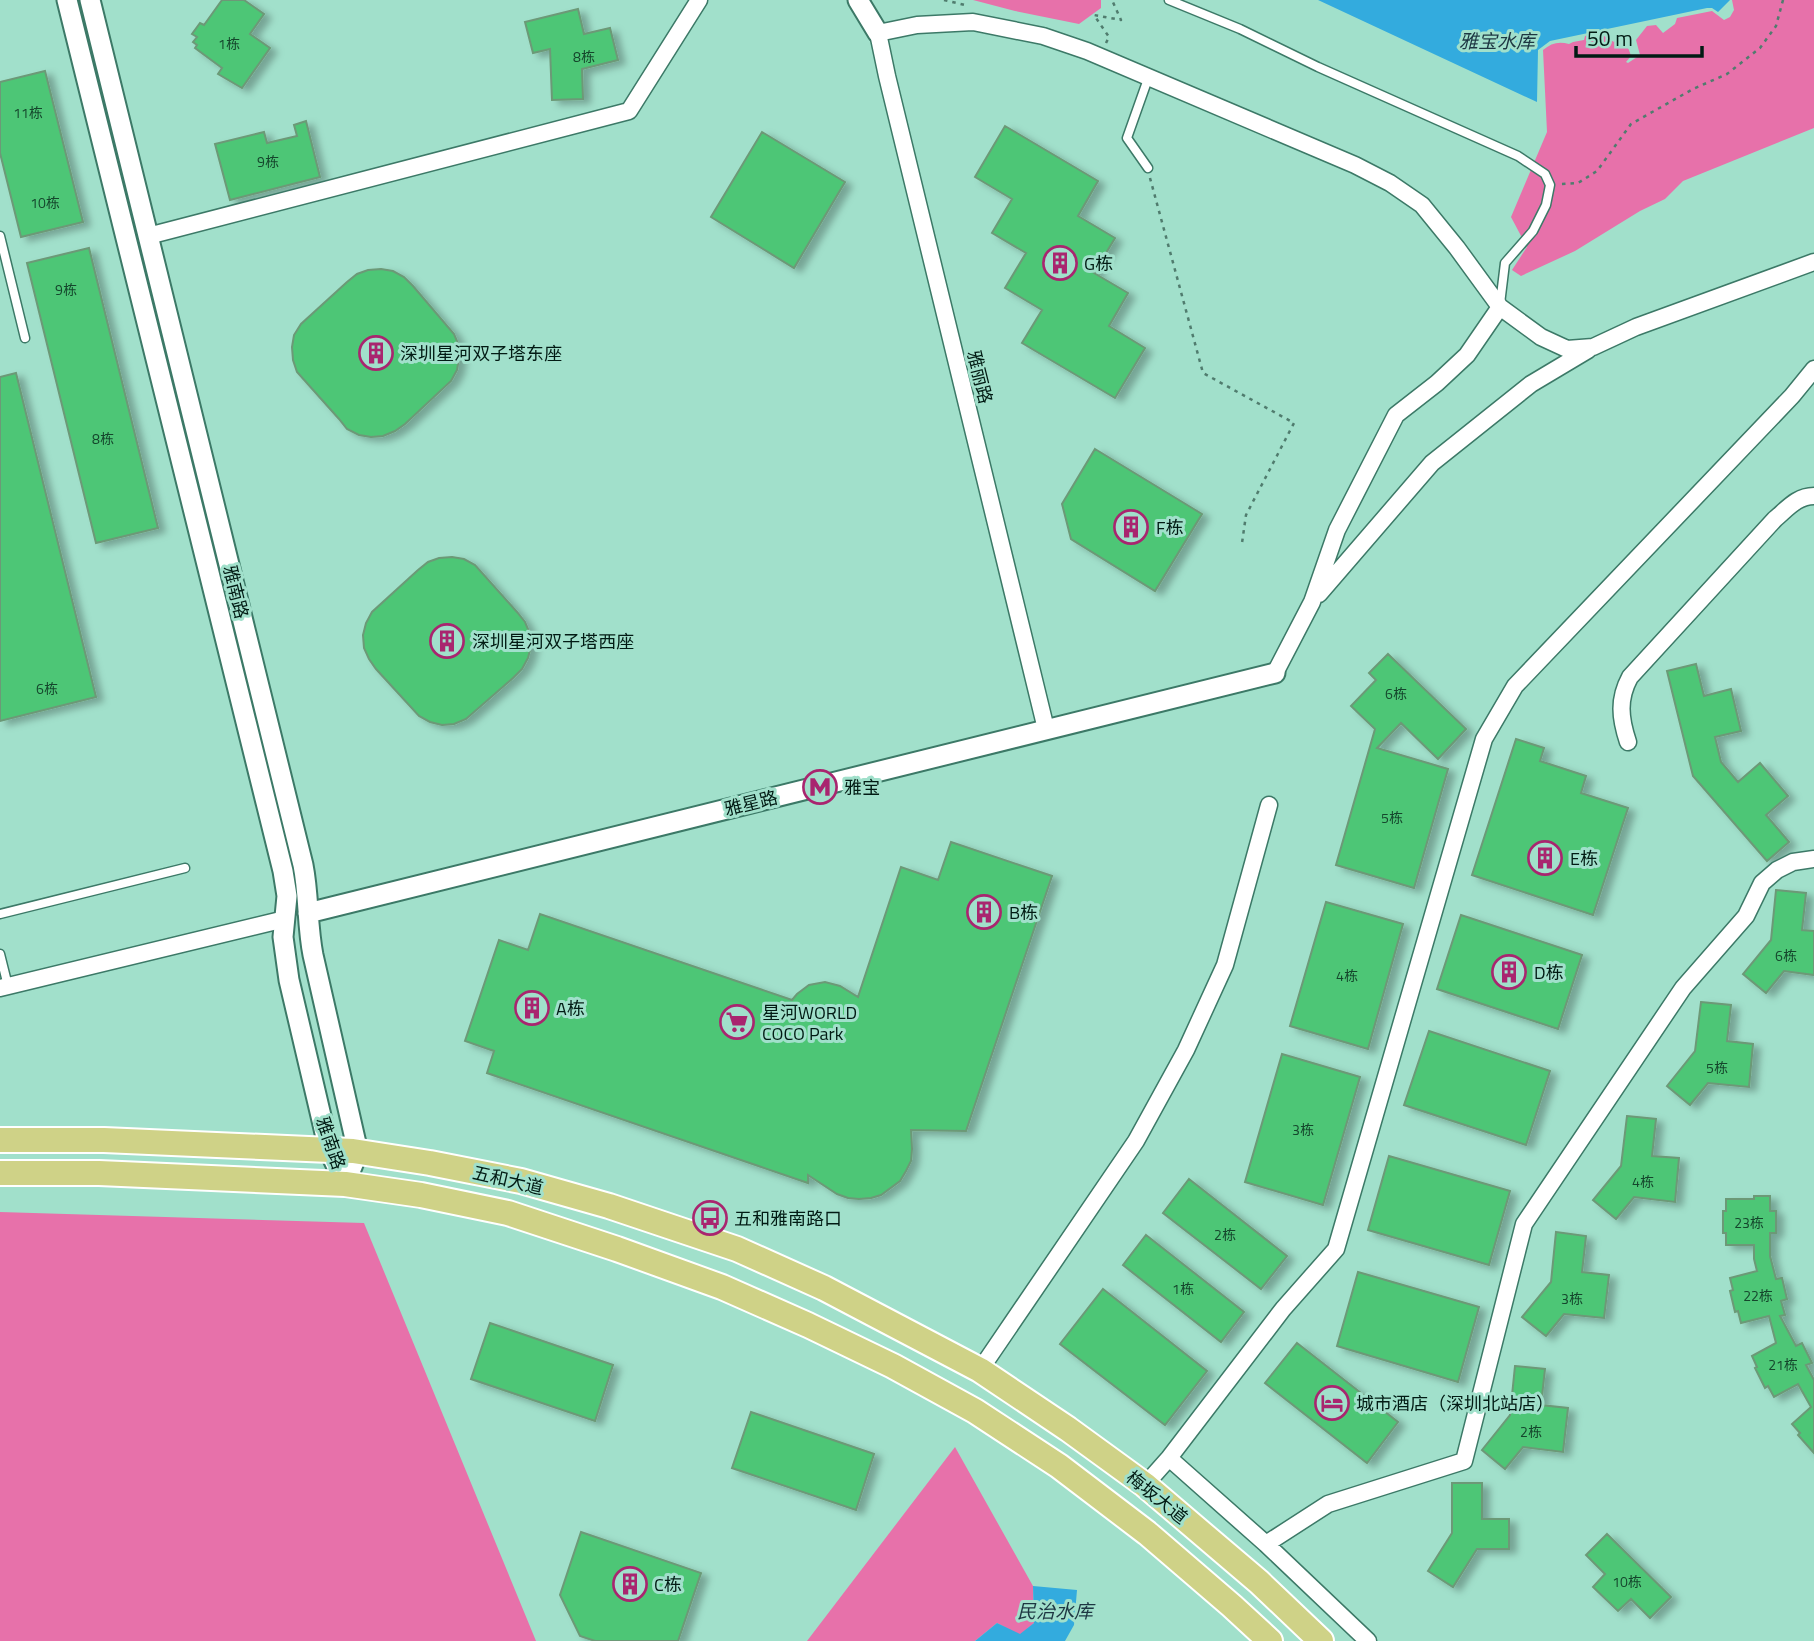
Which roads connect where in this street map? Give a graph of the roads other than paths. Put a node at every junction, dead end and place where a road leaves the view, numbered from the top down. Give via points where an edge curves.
1 (67, 0) edge
2 (90, 0) edge
3 (699, 0) edge
4 (858, 0) edge
5 (876, 0) edge
6 (1169, 0) edge
7 (878, 33) junction
8 (1149, 76) junction
9 (1147, 168) road end
10 (0, 236) edge
11 (148, 236) junction
12 (1814, 261) edge
13 (1500, 307) junction
14 (25, 338) dead end
15 (1593, 347) junction
16 (1814, 369) edge
17 (1814, 496) edge
18 (1312, 602) junction
19 (1275, 673) joint
20 (1046, 729) junction
21 (1628, 742) dead end
22 (1269, 805) dead end
23 (1814, 859) edge
24 (186, 868) dead end
25 (0, 914) edge
26 (308, 914) junction
27 (285, 919) junction
28 (0, 954) edge
29 (4, 987) edge
30 (0, 1140) edge
31 (329, 1150) junction
32 (358, 1152) junction
33 (0, 1173) edge
34 (345, 1184) junction
35 (980, 1370) junction
36 (975, 1411) joint
37 (1169, 1458) junction
38 (1145, 1485) junction
39 (1266, 1544) junction
40 (1270, 1641) edge
41 (1321, 1641) edge
42 (1368, 1641) edge

1 - 27 street, 雅南路 via 283,871
2 - 11 street, 雅南路
3 - 11 street via 629,111
4 - 7 street
5 - 7 street
6 - 13 lane via 1518,156 1545,174 1550,185 1546,205 1533,231 1505,263
7 - 8 street via 973,22 1043,36
7 - 20 street, 雅丽路
8 - 9 lane via 1127,138
8 - 13 street via 1391,183 1422,205
10 - 14 lane
11 - 26 street, 雅南路 via 303,865
12 - 15 street
13 - 15 street via 1541,337 1567,349
13 - 18 street via 1467,355 1396,415 1337,530
15 - 18 street via 1531,384 1432,463
16 - 37 street via 1515,686 1484,739 1336,1249 1283,1308
17 - 21 street via 1793,502 1775,519 1630,677 1620,710
18 - 19 street
19 - 20 street, 雅星路
20 - 26 street, 雅星路
22 - 35 street via 1225,965 1186,1050 1136,1141
23 - 39 street via 1793,862 1762,883 1746,916 1683,988 1524,1224 1464,1461 1328,1504
24 - 25 lane
26 - 32 street, 雅南路 via 313,955
27 - 29 street
27 - 31 street, 雅南路 via 285,957
28 - 29 lane
30 - 31 main road, 五和大道
31 - 32 main road, 五和大道
31 - 34 street, 雅南路
32 - 34 street, 雅南路
32 - 35 main road, 五和大道 via 521,1181 737,1249 824,1288
33 - 34 main road, 五和大道
34 - 36 main road, 五和大道 via 508,1213 722,1287 893,1366
35 - 38 main road, 梅坂大道
36 - 40 main road, 梅坂大道 via 1059,1466 1147,1533
37 - 38 street
37 - 39 street
38 - 41 main road, 梅坂大道
39 - 42 street

